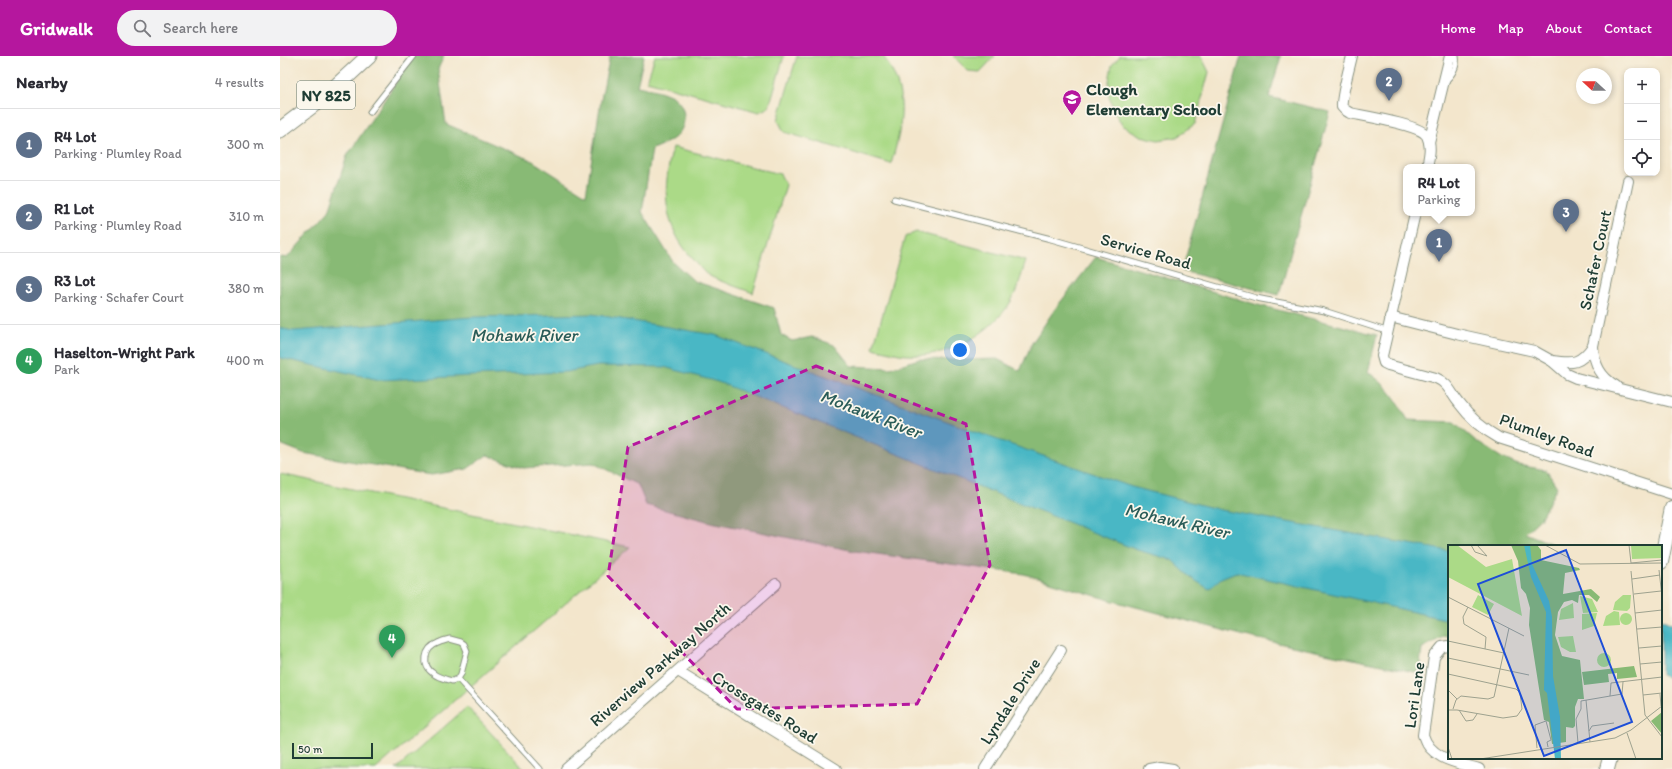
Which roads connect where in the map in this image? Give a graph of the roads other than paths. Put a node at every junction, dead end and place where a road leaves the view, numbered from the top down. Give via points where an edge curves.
1 (369, 56) edge
2 (414, 56) edge
3 (1352, 56) edge
4 (1450, 56) edge
5 (1456, 56) edge
6 (1444, 83) junction
7 (370, 112) dead end
8 (280, 130) edge
9 (1429, 142) junction
10 (1427, 164) edge
11 (1628, 182) dead end
12 (894, 199) dead end
13 (1415, 216) edge
14 (1390, 317) junction
15 (1386, 335) junction
16 (1593, 346) junction
17 (1552, 361) junction
18 (1623, 390) junction
19 (1672, 402) edge
20 (1672, 494) edge
21 (1672, 508) edge
22 (1662, 557) edge
23 (776, 584) dead end
24 (1448, 646) edge
25 (1061, 650) dead end
26 (678, 671) junction
27 (458, 679) junction
28 (1610, 759) edge
29 (540, 769) edge
30 (566, 769) edge
31 (836, 769) edge
32 (985, 769) edge
33 (1149, 769) edge
34 (1173, 769) edge
35 (1479, 769) edge
36 (1607, 769) edge

1 - 8 main road, NY 825 via 330,92
2 - 7 lane
3 - 9 street via 1342,98 1343,108 1350,113 1416,128 1425,134
4 - 6 street
5 - 6 lane via 1452,76
6 - 9 street
9 - 10 street via 1430,153
11 - 16 street, Schafer Court
12 - 15 lane, Service Road via 1051,239 1256,298 1347,317 1383,330
13 - 14 street, Plumley Road
14 - 15 street, Plumley Road
14 - 17 street via 1534,351
15 - 20 street, Plumley Road via 1382,356 1384,363 1444,381 1471,417 1498,438
16 - 17 street via 1577,361
16 - 18 street, Schafer Court via 1595,361 1603,376
17 - 18 street via 1576,378
18 - 19 street
21 - 22 street
23 - 26 street, Riverview Parkway North
24 - 35 street, Lori Lane via 1442,647 1434,657 1423,735 1425,743 1437,755
25 - 32 street, Lyndale Drive
26 - 30 street, Riverview Parkway North
26 - 31 street, Crossgates Road
27 - 27 lane via 452,681 434,674 426,666 425,660 430,648 450,639 464,644 467,652
27 - 29 lane
28 - 36 street
33 - 34 street

